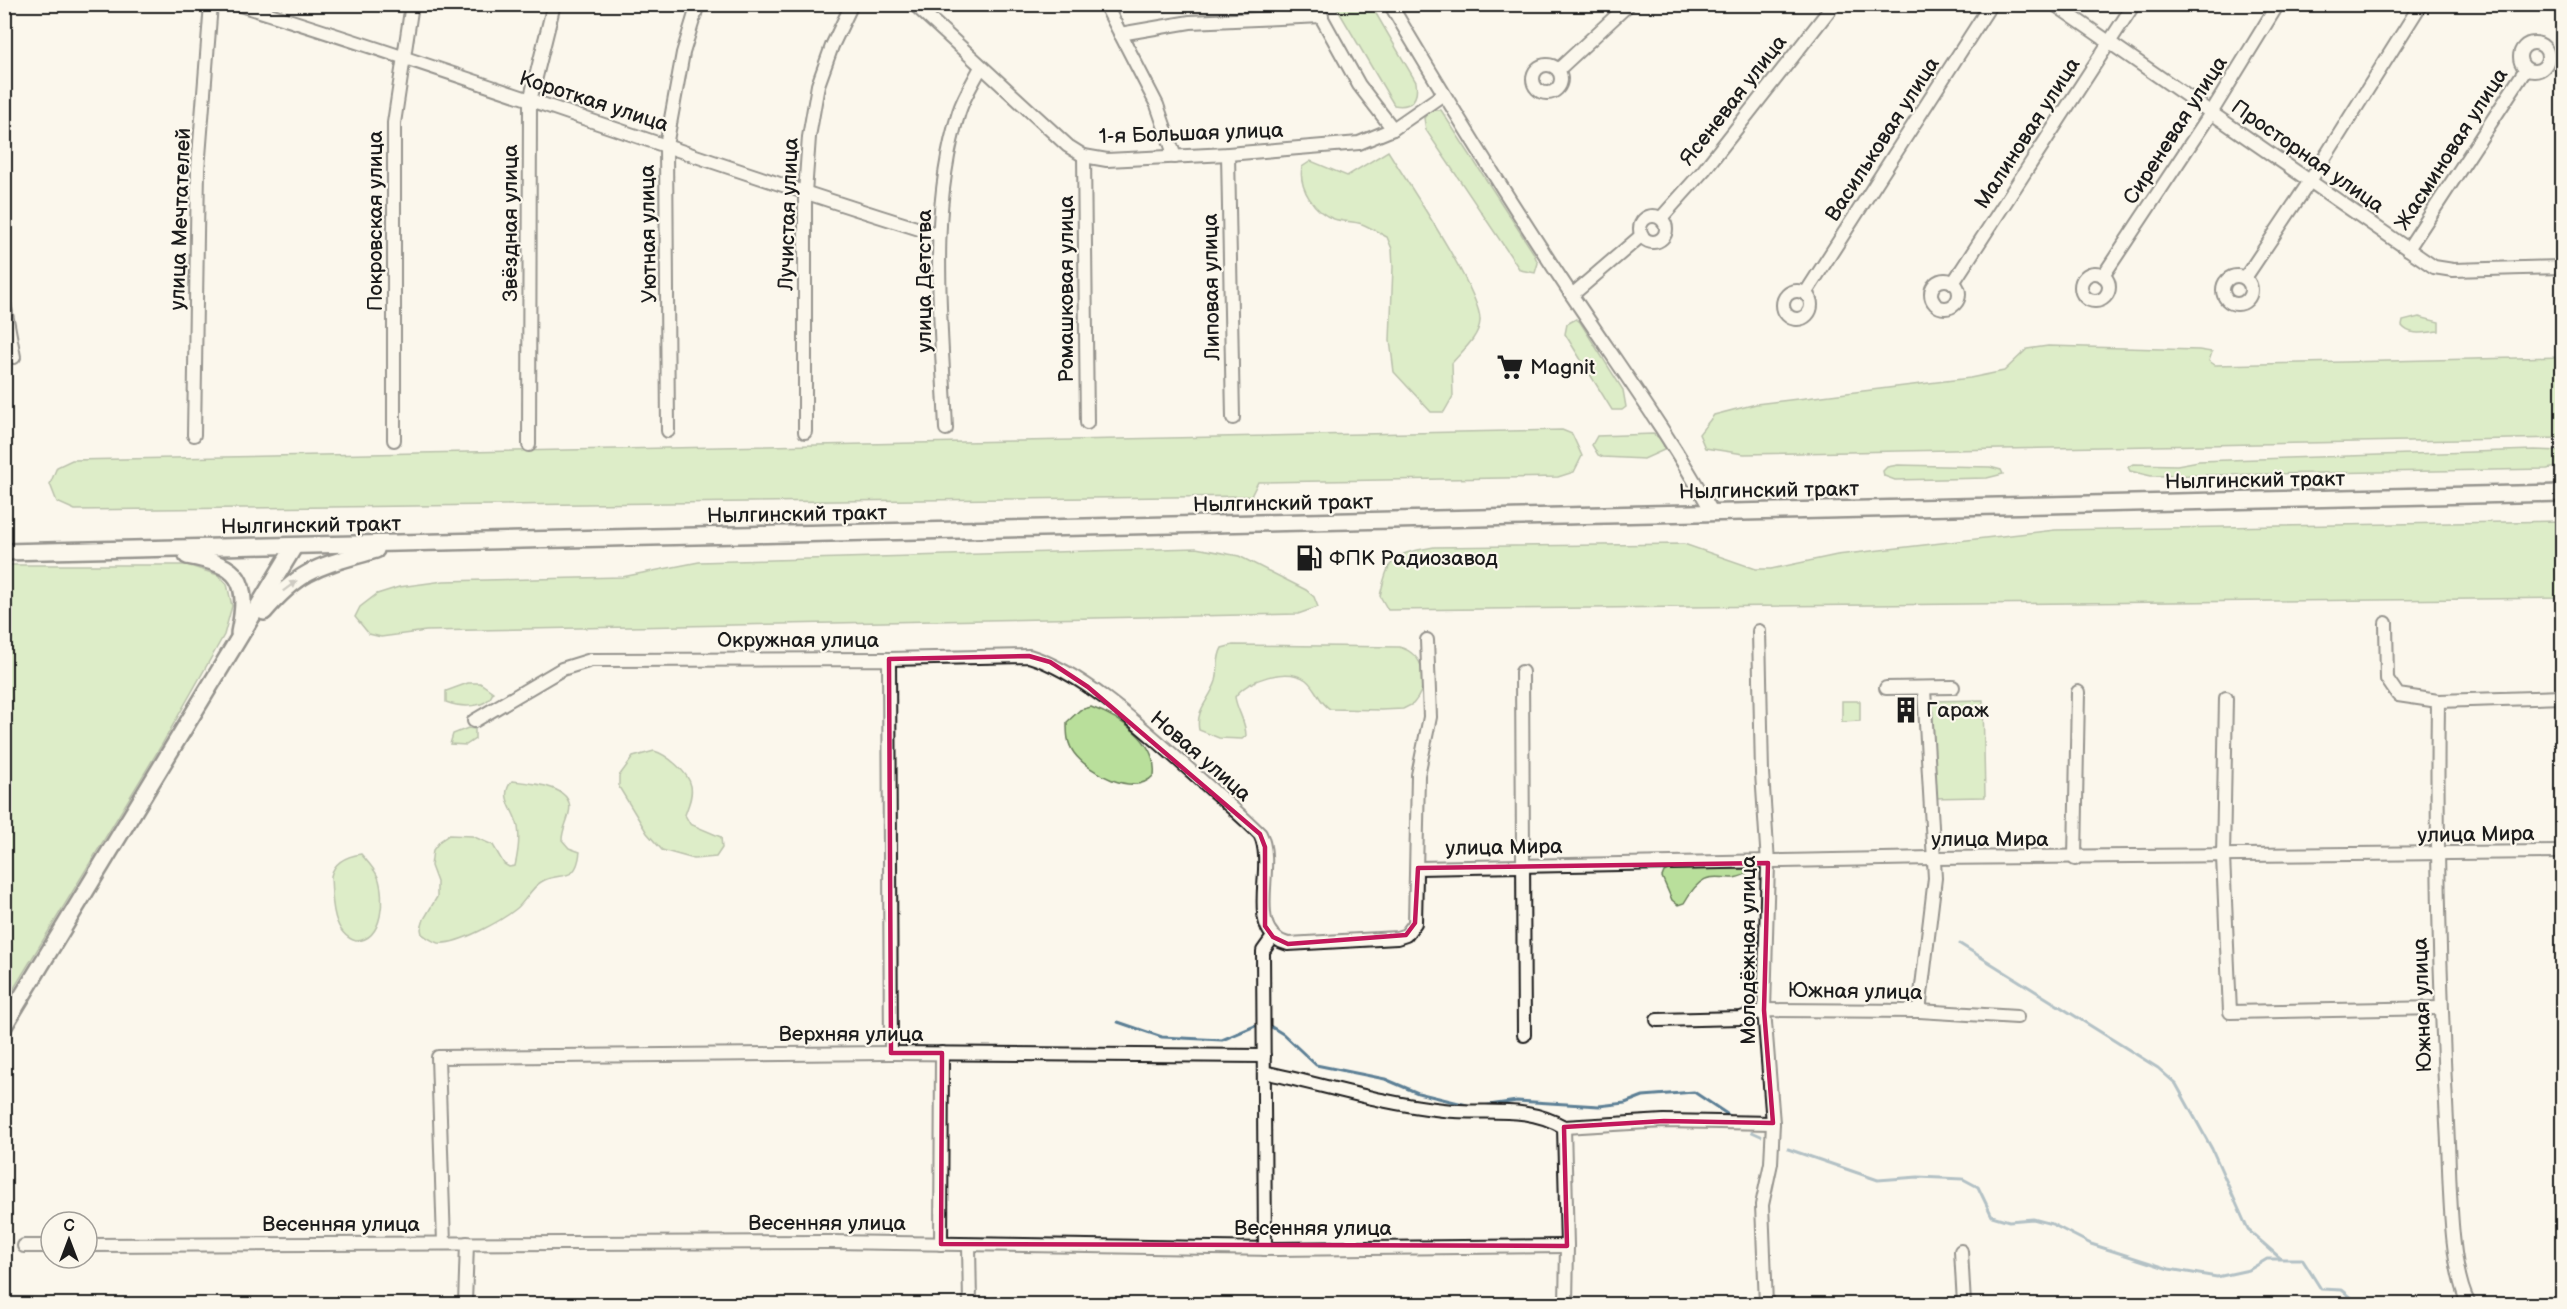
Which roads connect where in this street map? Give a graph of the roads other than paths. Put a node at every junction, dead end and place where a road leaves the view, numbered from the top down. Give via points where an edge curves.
1 (211, 4) edge
2 (237, 4) edge
3 (412, 4) edge
4 (554, 4) edge
5 (699, 4) edge
6 (852, 4) edge
7 (914, 4) edge
8 (1105, 4) edge
9 (1314, 4) edge
10 (1390, 4) edge
11 (1629, 4) edge
12 (1834, 4) edge
13 (1991, 4) edge
14 (2054, 4) edge
15 (2134, 4) edge
16 (2278, 4) edge
17 (2421, 4) edge
18 (1322, 16) junction
19 (1120, 34) junction
20 (2109, 43) junction
21 (403, 55) junction
22 (981, 67) junction
23 (2526, 69) dead end
24 (1558, 70) dead end
25 (1442, 95) junction
26 (530, 101) junction
27 (2211, 113) junction
28 (1393, 129) junction
29 (666, 146) junction
30 (1228, 154) junction
31 (1084, 156) junction
32 (1175, 157) junction
33 (2310, 181) junction
34 (805, 194) junction
35 (1660, 218) junction
36 (939, 235) junction
37 (1642, 235) junction
38 (2409, 249) junction
39 (2562, 267) edge
40 (2103, 276) dead end
41 (2245, 278) dead end
42 (1953, 283) dead end
43 (1805, 294) dead end
44 (1572, 295) junction
45 (4, 303) edge
46 (14, 357) dead end
47 (1233, 418) dead end
48 (1087, 423) dead end
49 (946, 429) dead end
50 (668, 431) dead end
51 (805, 432) dead end
52 (194, 435) dead end
53 (394, 440) dead end
54 (529, 445) dead end
55 (2562, 493) edge
56 (1713, 512) junction
57 (394, 544) junction
58 (294, 547) junction
59 (155, 549) junction
60 (4, 552) edge
61 (2386, 623) dead end
62 (1760, 631) dead end
63 (1427, 640) dead end
64 (236, 644) junction
65 (890, 659) junction
66 (1522, 672) dead end
67 (1953, 687) dead end
68 (1886, 688) dead end
69 (1924, 689) junction
70 (2078, 692) dead end
71 (2562, 697) edge
72 (2226, 698) dead end
73 (2438, 701) junction
74 (474, 721) dead end
75 (2562, 852) edge
76 (2436, 854) junction
77 (2223, 857) junction
78 (1932, 858) junction
79 (2075, 859) junction
80 (1768, 863) junction
81 (1418, 867) junction
82 (1525, 867) junction
83 (1273, 937) junction
84 (2441, 1008) junction
85 (1764, 1010) junction
86 (1919, 1011) junction
87 (2018, 1017) dead end
88 (1657, 1020) dead end
89 (4, 1026) edge
90 (1524, 1035) dead end
91 (891, 1053) junction
92 (942, 1053) junction
93 (1264, 1056) junction
94 (1264, 1072) junction
95 (1773, 1123) junction
96 (1564, 1127) junction
97 (444, 1243) junction
98 (467, 1243) junction
99 (941, 1244) junction
100 (99, 1245) edge
101 (969, 1245) junction
102 (24, 1246) dead end
103 (39, 1246) edge
104 (1568, 1246) junction
105 (1265, 1249) junction
106 (1961, 1251) dead end
107 (465, 1305) edge
108 (970, 1305) edge
109 (1566, 1305) edge
110 (1766, 1305) edge
111 (1964, 1305) edge
112 (2469, 1305) edge

1 - 52 street, улица Мечтателей via 198,168
2 - 21 street, Короткая улица
3 - 21 street, Покровская улица
4 - 26 street, Звёздная улица
5 - 29 street, Уютная улица via 683,53
6 - 34 street, Лучистая улица via 818,85
7 - 22 street, 1-я Большая улица
8 - 19 street
9 - 18 street
10 - 25 street
11 - 24 street
12 - 35 street, Ясеневая улица via 1704,170
13 - 43 street, Васильковая улица
14 - 20 street, Просторная улица
15 - 20 street, Малиновая улица
16 - 27 street, Сиреневая улица
17 - 33 street
18 - 19 street via 1190,22
18 - 28 street via 1359,85
19 - 32 street via 1157,105
20 - 27 street, Просторная улица
20 - 42 street, Малиновая улица
21 - 26 street, Короткая улица
21 - 53 street, Покровская улица via 394,123
22 - 31 street, 1-я Большая улица
22 - 36 street, улица Детства via 960,110 948,153
23 - 38 street, Жасминовая улица
25 - 28 street, 1-я Большая улица
25 - 44 street
26 - 29 street, Короткая улица
26 - 54 street, Звёздная улица
27 - 33 street, Просторная улица
27 - 40 street, Сиреневая улица
28 - 30 street, 1-я Большая улица via 1359,143
29 - 34 street, Короткая улица
29 - 50 street, Уютная улица
30 - 32 street, 1-я Большая улица
30 - 47 street, Липовая улица
31 - 32 street, 1-я Большая улица via 1107,160
31 - 48 street, Ромашковая улица
33 - 38 street, Просторная улица
33 - 41 street
34 - 36 street, Короткая улица
34 - 51 street, Лучистая улица
35 - 37 street via 1644,220 1640,227
35 - 37 street via 1666,225 1663,237 1652,242
36 - 49 street, улица Детства
37 - 44 street
38 - 39 street, Просторная улица via 2434,267 2452,270
44 - 56 street via 1679,452
45 - 46 street
55 - 56 main road, Нылгинский тракт
56 - 57 main road, Нылгинский тракт
57 - 58 main road, Нылгинский тракт
64 -> 57 main road via 283,591 310,571
58 - 59 main road, Нылгинский тракт
58 - 64 main road
59 - 60 main road, Нылгинский тракт
59 - 64 main road via 210,560 235,573 244,598
61 - 73 street via 2387,679 2391,688 2406,697
62 - 80 street, Молодёжная улица
63 - 81 street via 1430,717 1418,775
64 - 89 main road
65 - 74 street, Окружная улица via 591,660 562,669
65 - 83 street, Новая улица via 1029,656 1050,662 1088,687 1155,740 1260,834 1265,848 1265,926
65 - 91 street, Окружная улица
66 - 82 street
67 - 69 street
68 - 69 street
69 - 78 street
70 - 79 street
71 - 73 street
72 - 77 street
73 - 76 street, Южная улица
75 - 76 street, улица Мира
76 - 77 street, улица Мира
76 - 84 street, Южная улица
77 - 79 street, улица Мира
77 - 84 street via 2230,1012
78 - 79 street, улица Мира
78 - 80 street, улица Мира
78 - 86 street via 1935,878
80 - 82 street, улица Мира
80 - 85 street, Молодёжная улица
81 - 82 street, улица Мира
81 - 83 street via 1415,923 1406,935 1288,944
82 - 90 street
83 - 93 street via 1263,951
84 - 112 street, Южная улица via 2451,1209 2459,1279
85 - 86 street, Южная улица
85 - 88 street, Южная улица via 1740,1018
85 - 95 street, Молодёжная улица
86 - 87 street, Южная улица
91 - 92 street, Верхняя улица
91 - 97 street, Верхняя улица via 438,1057
92 - 93 street, Верхняя улица
92 - 99 street
93 - 94 street
94 - 96 street via 1443,1110 1526,1112
94 - 105 street
95 - 96 street via 1664,1121
95 - 110 street, Молодёжная улица via 1771,1163 1762,1206
96 - 104 street
97 - 98 street, Весенняя улица
97 - 100 street, Весенняя улица
98 - 99 street, Весенняя улица
98 - 107 street
99 - 101 street, Весенняя улица
101 - 105 street, Весенняя улица
101 - 108 street
102 - 103 street
104 - 105 street, Весенняя улица
104 - 109 street
106 - 111 street

